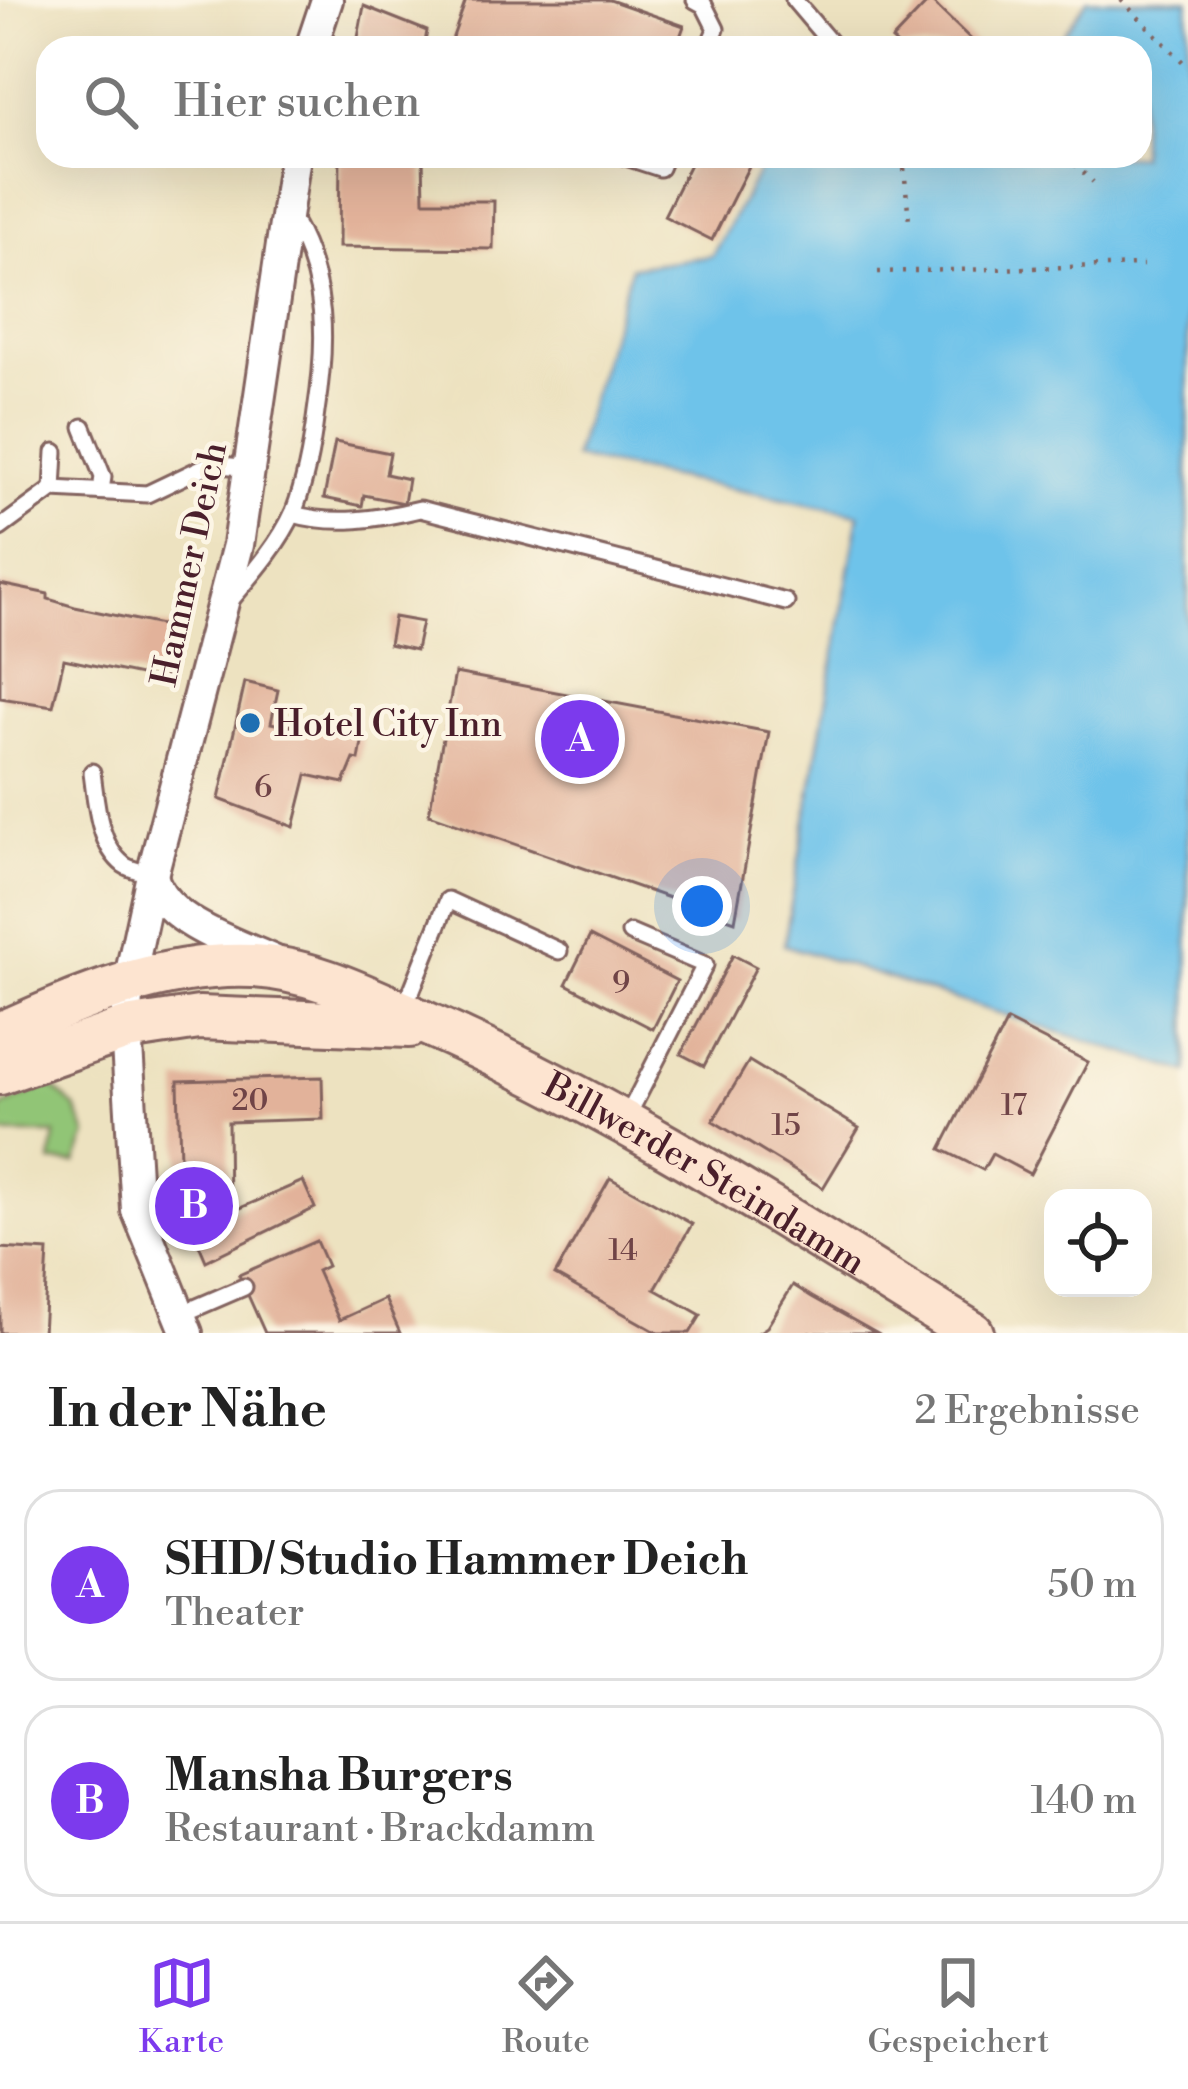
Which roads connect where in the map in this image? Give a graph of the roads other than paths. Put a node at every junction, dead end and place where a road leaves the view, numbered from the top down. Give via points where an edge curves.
1 (327, 0) edge
2 (694, 0) edge
3 (794, 0) edge
4 (315, 36) edge
5 (713, 36) edge
6 (825, 36) edge
7 (293, 168) edge
8 (286, 210) junction
9 (83, 428) dead end
10 (55, 452) dead end
11 (252, 469) junction
12 (53, 489) junction
13 (101, 490) junction
14 (293, 514) junction
15 (0, 528) edge
16 (786, 602) dead end
17 (224, 608) junction
18 (92, 772) dead end
19 (152, 875) junction
20 (630, 933) dead end
21 (559, 951) dead end
22 (295, 972) junction
23 (129, 982) junction
24 (418, 1020) junction
25 (126, 1029) junction
26 (0, 1034) edge
27 (0, 1073) edge
28 (625, 1123) junction
29 (244, 1286) dead end
30 (183, 1324) edge
31 (972, 1333) edge

1 - 4 street
2 - 5 lane via 704,4
3 - 6 lane
7 - 8 street, Hammer Deich
8 - 11 street, Hammer Deich
8 - 14 lane via 320,285 325,355
9 - 13 lane
10 - 12 lane
11 - 13 lane via 210,464 147,494
11 - 17 street, Hammer Deich
12 - 13 lane
12 - 15 lane
14 - 16 lane via 316,521 420,509
14 - 17 lane
17 - 19 street, Hammer Deich
18 - 19 lane via 109,845 125,866
19 - 22 street via 173,908
19 - 23 street, Hammer Deich
20 - 28 lane via 706,965
21 - 24 lane via 448,900
22 - 23 main road, Billwerder Steindamm via 208,967
22 - 24 main road, Billwerder Steindamm
23 - 25 street, Hammer Deich
23 - 26 main road, Billwerder Steindamm
24 - 25 main road, Billwerder Steindamm via 199,1018
24 - 28 main road, Billwerder Steindamm
25 - 27 main road, Billwerder Steindamm
25 - 30 street, Hammer Deich via 137,1210
28 - 31 main road, Billwerder Steindamm
29 - 30 lane

